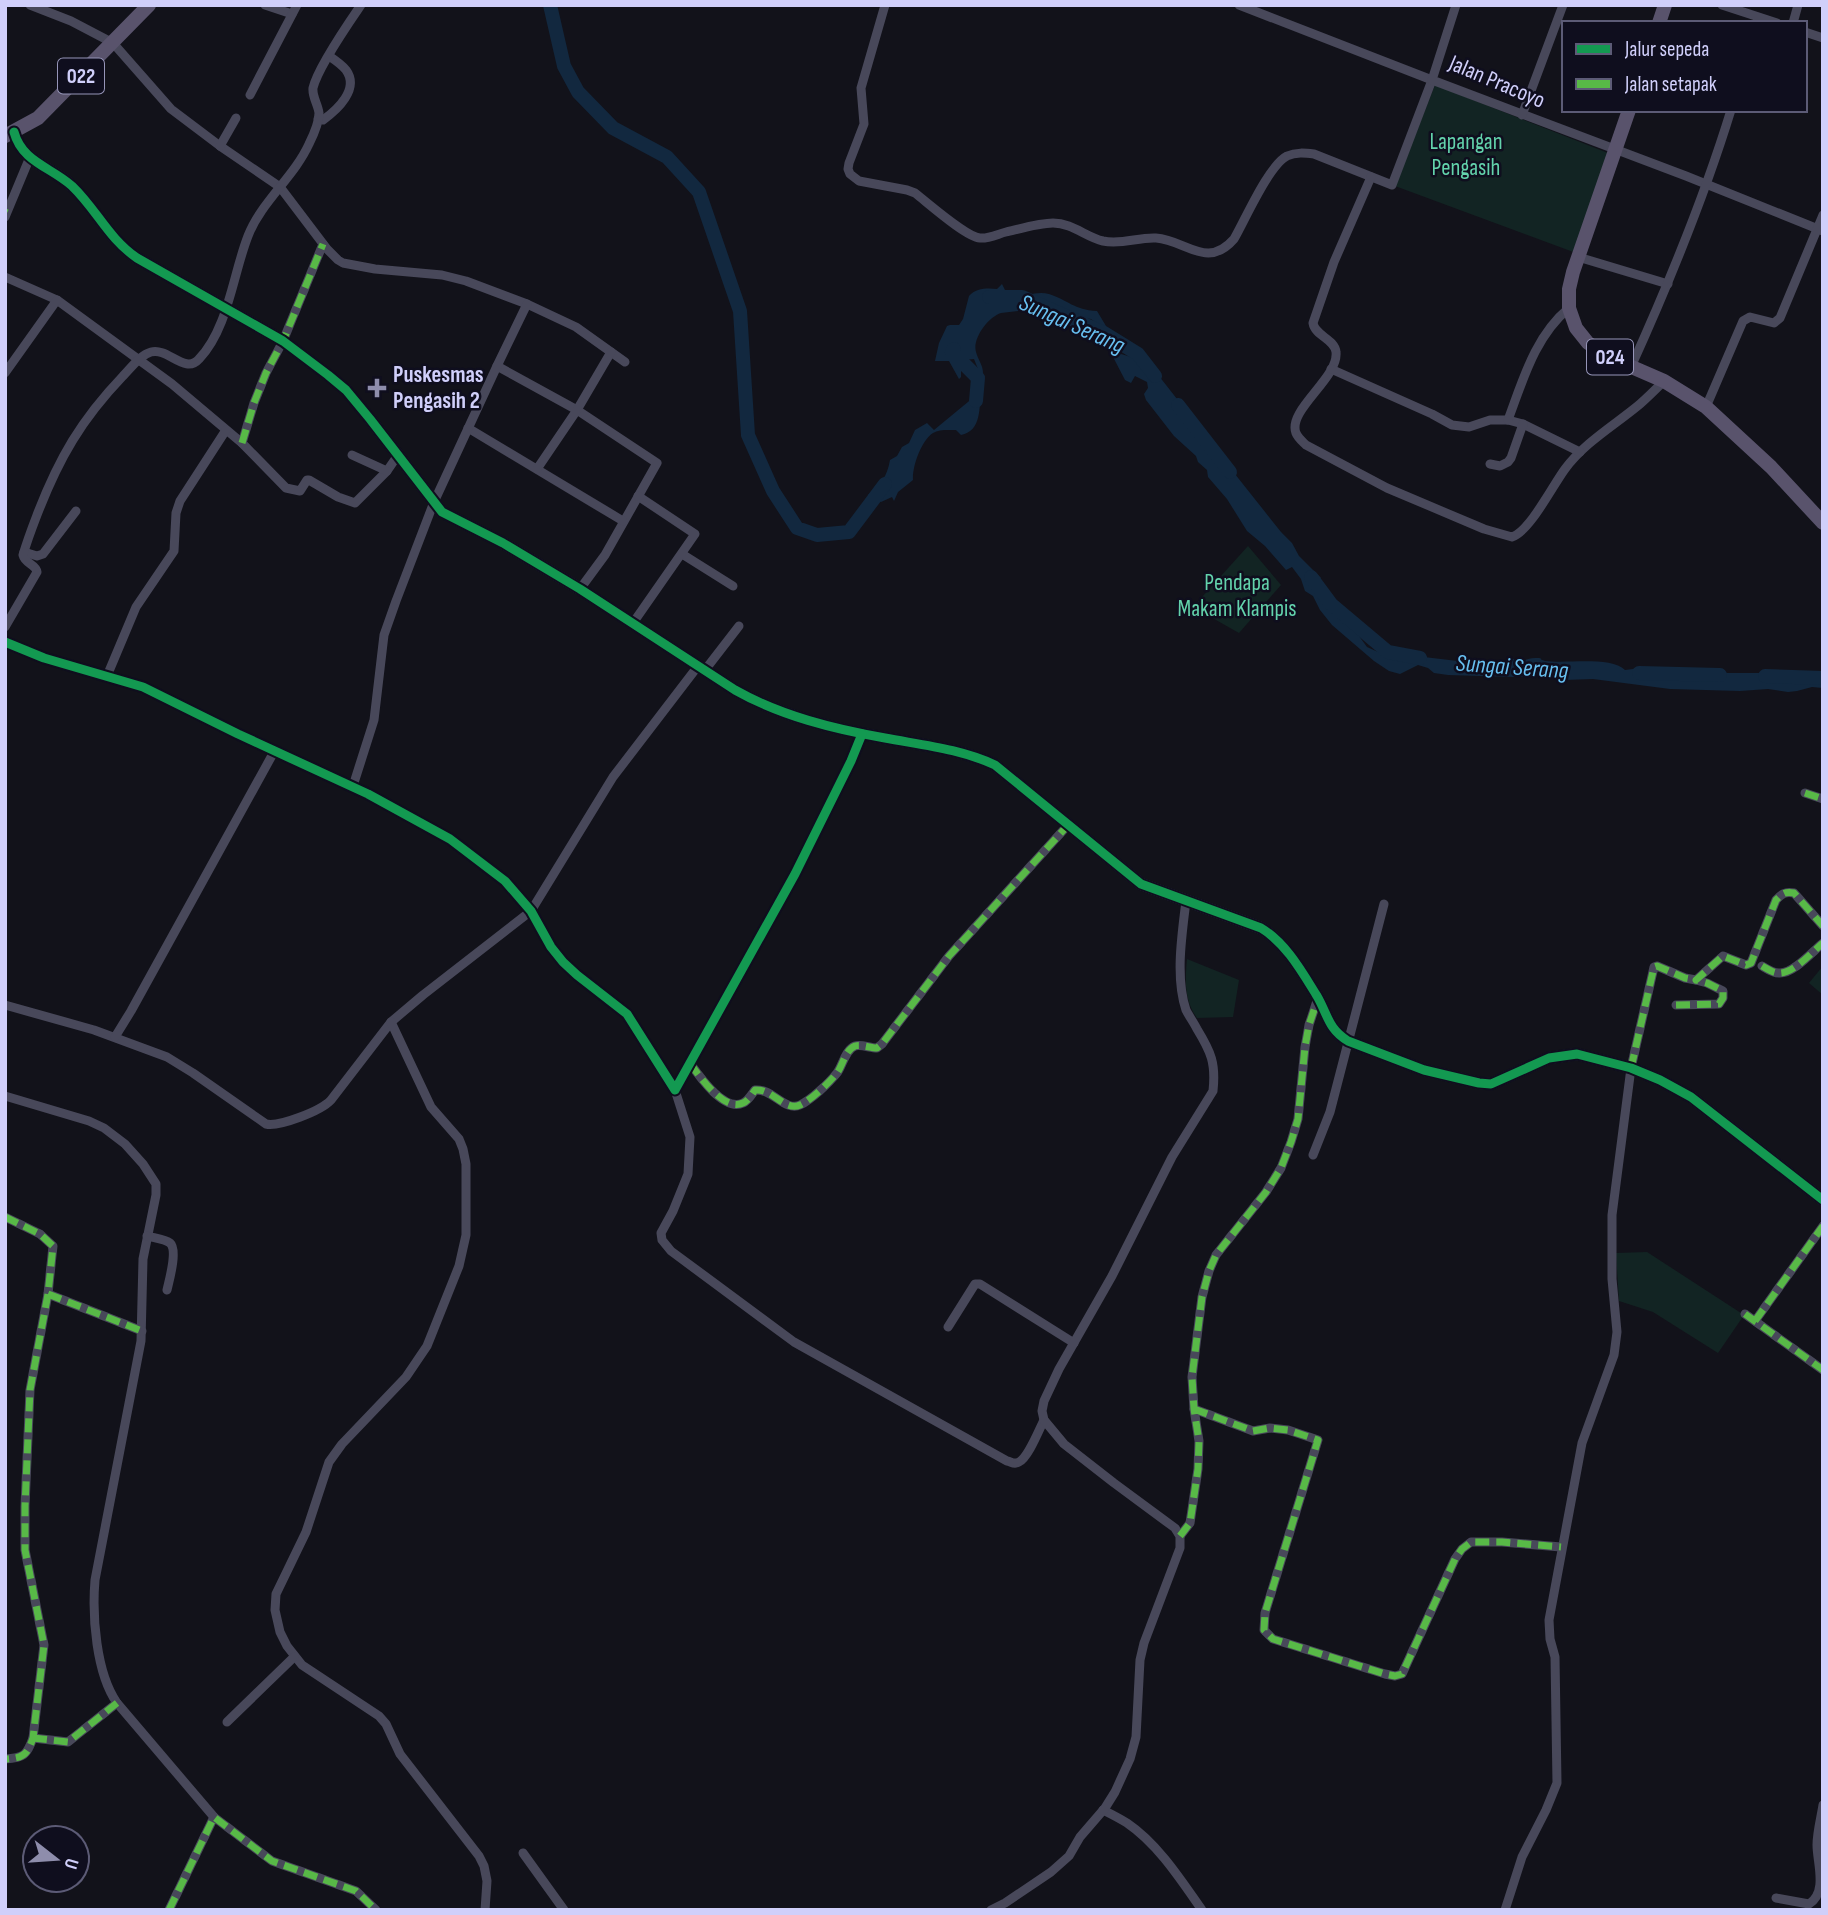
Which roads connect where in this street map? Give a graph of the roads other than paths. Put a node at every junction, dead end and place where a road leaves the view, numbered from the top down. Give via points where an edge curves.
1 (30, 5) edge
2 (149, 5) edge
3 (265, 5) edge
4 (361, 5) edge
5 (884, 5) edge
6 (1239, 5) edge
7 (1456, 5) edge
8 (1563, 5) edge
9 (1722, 5) edge
10 (295, 9) edge
11 (1771, 21) edge
12 (113, 43) junction
13 (329, 56) junction
14 (1432, 80) junction
15 (250, 95) dead end
16 (1628, 112) edge
17 (1730, 112) edge
18 (1522, 115) junction
19 (236, 118) dead end
20 (318, 119) junction
21 (10, 134) edge
22 (220, 146) junction
23 (1615, 150) junction
24 (30, 158) junction
25 (1371, 177) junction
26 (1706, 185) junction
27 (280, 187) junction
28 (6, 214) edge
29 (1823, 215) edge
30 (1820, 230) edge
31 (323, 244) junction
32 (1578, 257) junction
33 (5, 277) edge
34 (1668, 284) junction
35 (57, 300) junction
36 (527, 304) junction
37 (226, 308) junction
38 (1569, 308) junction
39 (283, 341) junction
40 (611, 352) junction
41 (138, 360) junction
42 (625, 362) dead end
43 (496, 366) junction
44 (1631, 367) junction
45 (1331, 369) junction
46 (5, 373) edge
47 (1664, 381) junction
48 (1706, 407) junction
49 (577, 410) junction
50 (1507, 420) junction
51 (1523, 424) junction
52 (468, 428) junction
53 (226, 430) junction
54 (243, 443) junction
55 (1580, 452) junction
56 (352, 455) dead end
57 (398, 455) junction
58 (1490, 464) dead end
59 (537, 469) junction
60 (387, 471) junction
61 (638, 496) junction
62 (433, 502) junction
63 (76, 511) dead end
64 (623, 521) junction
65 (1823, 523) edge
66 (24, 552) junction
67 (681, 554) junction
68 (733, 586) dead end
69 (580, 589) junction
70 (633, 623) junction
71 (5, 626) edge
72 (739, 626) dead end
73 (5, 642) edge
74 (701, 668) junction
75 (107, 676) junction
76 (862, 734) junction
77 (275, 750) junction
78 (353, 786) junction
79 (1805, 793) dead end
80 (1823, 799) edge
81 (1068, 825) junction
82 (1186, 901) junction
83 (1384, 904) dead end
84 (531, 911) junction
85 (1823, 926) edge
86 (1823, 943) edge
87 (1762, 966) dead end
88 (1696, 980) junction
89 (1318, 998) junction
90 (5, 1005) edge
91 (1676, 1005) dead end
92 (391, 1023) junction
93 (115, 1037) junction
94 (1348, 1041) junction
95 (690, 1063) junction
96 (1631, 1068) junction
97 (675, 1090) junction
98 (5, 1096) edge
99 (1313, 1155) dead end
100 (1823, 1200) edge
101 (5, 1217) edge
102 (1823, 1226) edge
103 (147, 1236) junction
104 (167, 1290) dead end
105 (48, 1294) junction
106 (1745, 1314) dead end
107 (1755, 1321) junction
108 (948, 1327) dead end
109 (142, 1331) junction
110 (1074, 1342) junction
111 (1823, 1370) edge
112 (1194, 1409) junction
113 (1044, 1420) junction
114 (1180, 1535) junction
115 (1561, 1547) junction
116 (294, 1657) junction
117 (117, 1703) junction
118 (227, 1722) dead end
119 (33, 1738) junction
120 (5, 1759) edge
121 (1823, 1805) edge
122 (1103, 1810) junction
123 (214, 1817) junction
124 (523, 1853) dead end
125 (1776, 1898) dead end
126 (169, 1910) edge
127 (376, 1910) edge
128 (485, 1910) edge
129 (564, 1910) edge
130 (991, 1910) edge
131 (1202, 1910) edge
132 (1505, 1910) edge

1 - 12 street
2 - 12 main road, 022
3 - 10 street
4 - 13 street
5 - 25 street via 861,88 864,124 849,163 850,174 859,181 915,193 964,232 979,238 1053,223 1103,241 1164,239 1213,253 1227,248 1234,239 1266,180 1288,155 1314,154
6 - 14 street
7 - 14 street, Jalan Pracoyo
8 - 18 street
9 - 11 street
10 - 15 street
12 - 21 main road, 022 via 38,118
12 - 22 street via 171,109
13 - 20 street via 313,91
13 - 20 street via 349,74 350,87 338,109
14 - 18 street, Jalan Pracoyo
14 - 25 street via 1393,184
16 - 23 main road
17 - 26 street
18 - 23 street, Jalan Pracoyo
19 - 22 street
20 - 27 street via 308,146
21 - 24 street
22 - 27 street
23 - 26 street, Jalan Pracoyo
23 - 32 main road
24 - 28 street
24 - 37 street via 71,185 122,248
25 - 45 street via 1313,323 1336,349
26 - 30 street, Jalan Pracoyo
26 - 34 street
27 - 31 street
27 - 37 street via 251,229
29 - 30 street
30 - 48 street via 1780,318 1774,323 1750,317 1743,321
31 - 36 street via 343,263 442,275
31 - 39 street
32 - 34 street
32 - 38 main road
33 - 35 street
34 - 44 street
35 - 41 street
35 - 46 street
36 - 40 street via 576,327
36 - 43 street
37 - 39 street
37 - 41 street via 197,362 184,364 161,352
38 - 44 main road, 024 via 1588,343
38 - 50 street via 1545,333
39 - 54 street via 254,403
39 - 57 street via 346,390
40 - 42 street
40 - 49 street
41 - 53 street
41 - 66 street via 99,400 68,446
43 - 49 street
43 - 52 street
44 - 47 main road, 024
45 - 50 street via 1458,426
45 - 55 street via 1295,423 1297,435 1307,445 1387,488 1501,535 1520,533
47 - 48 main road, 024
47 - 55 street
48 - 65 main road, 024
49 - 59 street
49 - 61 street via 657,463
50 - 51 street
51 - 55 street
51 - 58 street via 1508,462
52 - 59 street
52 - 62 street
53 - 54 street
53 - 75 street via 180,500 174,551 139,601
54 - 60 street via 286,488 300,491 309,480 354,503
56 - 60 street
57 - 60 street
57 - 62 street
59 - 64 street
61 - 64 street
61 - 67 street via 695,534
62 - 69 street via 442,512
62 - 78 street via 384,635 374,720
63 - 66 street via 43,554
64 - 69 street
66 - 71 street via 24,559 37,572
67 - 68 street
67 - 70 street
69 - 70 street
70 - 74 street
72 - 74 street
73 - 75 street
74 - 76 street via 764,705
74 - 84 street via 612,777
75 - 77 street via 143,687
76 - 81 street via 977,756 995,765
76 - 95 street via 795,874
77 - 78 street
77 - 93 street
78 - 84 street via 450,839 505,881
79 - 80 street
81 - 82 street via 1141,884
81 - 95 street via 949,956 881,1044 877,1048 854,1046 839,1072 799,1106 786,1105 762,1089 755,1090 745,1103 725,1101
82 - 89 street via 1275,936
82 - 110 street via 1181,986 1187,1011 1212,1053 1213,1091 1172,1157
83 - 94 street
84 - 92 street
84 - 97 street via 563,962 628,1014
85 - 88 street via 1794,893 1782,894 1751,963 1723,956
86 - 87 street via 1786,972
88 - 91 street via 1723,991 1719,1004
88 - 96 street via 1654,967
89 - 94 street via 1332,1028
89 - 112 street via 1305,1047 1298,1119 1281,1168 1209,1270 1192,1377
90 - 93 street
92 - 93 street via 326,1105 276,1125 260,1121 167,1058
92 - 116 street via 431,1107 463,1149 466,1235 455,1277 419,1359 329,1462 306,1532 275,1601 280,1632
94 - 96 street via 1479,1083 1491,1084 1549,1058 1570,1055
94 - 99 street via 1330,1112
95 - 97 street
96 - 100 street via 1691,1097
96 - 115 street via 1612,1215 1614,1355 1582,1443
97 - 113 street via 690,1137 688,1174 661,1233 671,1251 794,1342 1007,1461 1019,1462 1025,1457
98 - 103 street via 94,1123 125,1144 156,1184
101 - 105 street via 54,1246
102 - 107 street
103 - 104 street via 173,1247
103 - 109 street
105 - 109 street
105 - 119 street via 30,1390 25,1506 25,1550 44,1645
106 - 107 street
107 - 111 street
108 - 110 street via 979,1284
109 - 117 street via 94,1589 101,1662
110 - 113 street via 1044,1401
112 - 114 street via 1198,1469 1190,1523
112 - 115 street via 1253,1431 1288,1430 1318,1440 1265,1613 1265,1630 1273,1639 1385,1674 1402,1674 1462,1549 1471,1542
113 - 114 street via 1064,1444
114 - 122 street via 1180,1548 1140,1660 1133,1749
115 - 132 street via 1549,1620 1555,1657 1557,1783 1522,1857
116 - 118 street
116 - 128 street via 386,1724 400,1754 479,1856 487,1881
117 - 119 street via 68,1742
117 - 123 street
119 - 120 street via 19,1759
121 - 125 street via 1817,1845 1818,1896 1803,1904
122 - 130 street via 1069,1856
122 - 131 street via 1129,1825 1154,1848
123 - 126 street
123 - 127 street via 272,1861 356,1891
124 - 129 street

